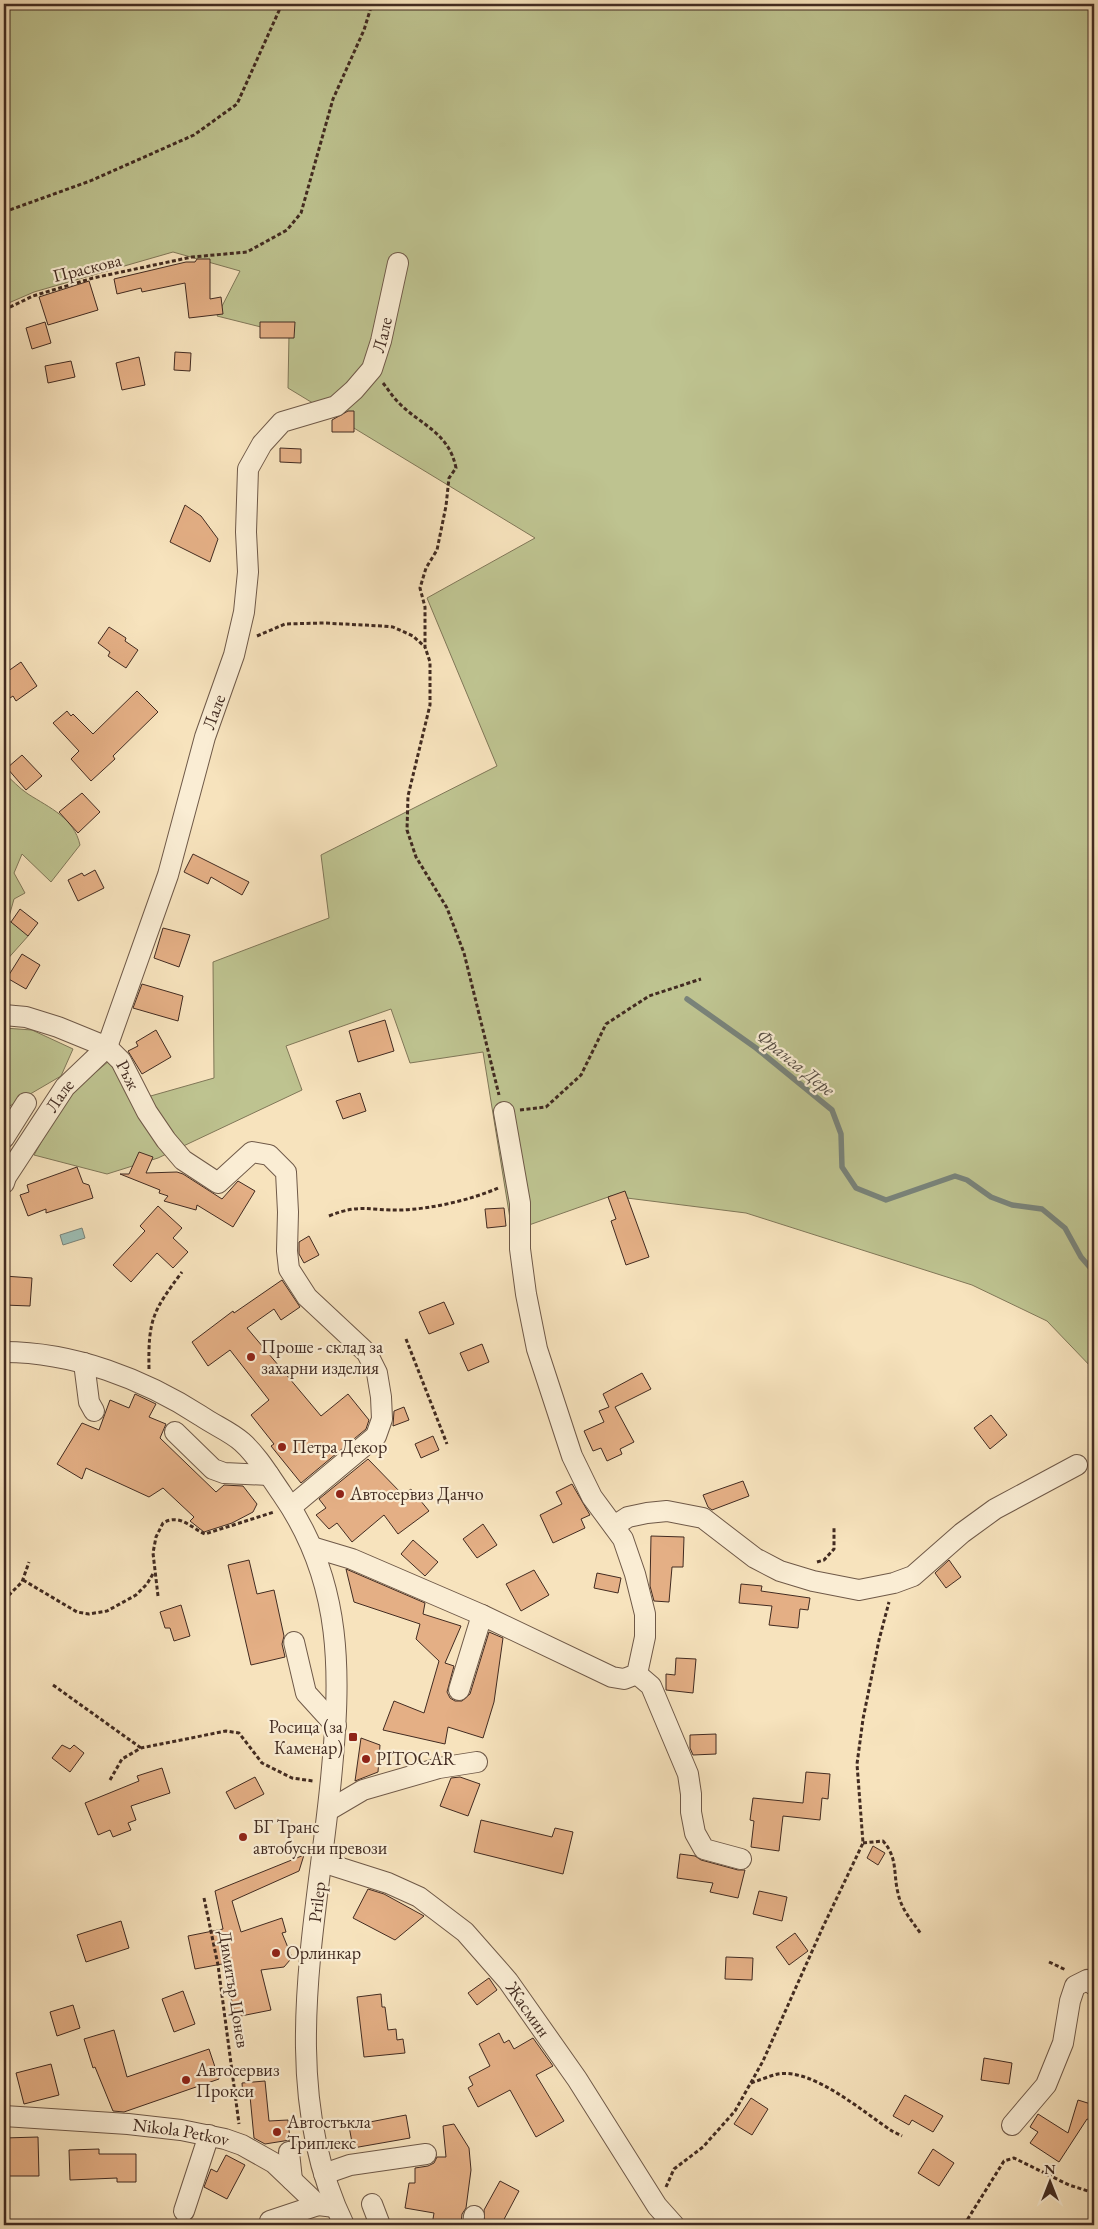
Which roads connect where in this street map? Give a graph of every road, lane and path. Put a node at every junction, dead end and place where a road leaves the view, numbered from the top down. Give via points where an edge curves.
1 (282, 4) edge
2 (372, 4) edge
3 (4, 212) edge
4 (398, 263) dead end
5 (4, 310) edge
6 (372, 369) junction
7 (425, 647) junction
8 (235, 649) junction
9 (701, 978) dead end
10 (4, 1015) edge
11 (107, 1047) junction
12 (16, 1111) edge
13 (504, 1112) junction
14 (4, 1138) edge
15 (516, 1177) junction
16 (4, 1183) edge
17 (329, 1216) dead end
18 (182, 1272) dead end
19 (406, 1339) dead end
20 (4, 1352) edge
21 (84, 1363) junction
22 (150, 1388) junction
23 (94, 1410) dead end
24 (175, 1432) dead end
25 (447, 1444) dead end
26 (1077, 1465) dead end
27 (269, 1476) junction
28 (291, 1507) junction
29 (614, 1526) junction
30 (834, 1528) dead end
31 (312, 1547) junction
32 (29, 1562) dead end
33 (815, 1563) dead end
34 (154, 1572) junction
35 (23, 1580) junction
36 (894, 1583) junction
37 (158, 1596) dead end
38 (4, 1600) edge
39 (482, 1615) junction
40 (294, 1642) dead end
41 (637, 1674) junction
42 (53, 1685) dead end
43 (459, 1690) dead end
44 (336, 1726) junction
45 (141, 1748) junction
46 (477, 1762) dead end
47 (110, 1780) dead end
48 (330, 1785) junction
49 (329, 1810) junction
50 (863, 1842) junction
51 (741, 1859) dead end
52 (322, 1862) junction
53 (204, 1898) dead end
54 (922, 1934) dead end
55 (1094, 1985) edge
56 (751, 2083) junction
57 (4, 2116) edge
58 (1012, 2125) dead end
59 (209, 2136) junction
60 (902, 2136) dead end
61 (242, 2145) junction
62 (288, 2152) dead end
63 (426, 2154) dead end
64 (324, 2174) junction
65 (292, 2180) junction
66 (1094, 2194) edge
67 (372, 2204) dead end
68 (326, 2206) junction
69 (657, 2206) junction
70 (184, 2211) dead end
71 (270, 2221) dead end
72 (344, 2225) edge
73 (380, 2225) edge
74 (674, 2225) edge
75 (964, 2225) edge

1 - 3 path via 237,104 194,135 90,181
2 - 5 path, Праскова via 333,99 301,213 287,230 247,252 93,278 34,296
4 - 6 street, Лале
6 - 7 path via 398,402 439,434 454,455 456,468 448,478 443,524 420,588 425,607
6 - 8 street, Лале via 336,406 282,422 262,444 248,469 248,572 244,612
7 - 8 path via 414,636 393,627 324,623 286,624 264,632
7 - 13 path via 430,662 430,705 408,796 407,830 416,857 447,908 464,953
8 - 11 street, Лале via 205,737 168,875
9 - 13 path via 649,996 606,1024 581,1075 546,1107
10 - 11 street, Ръж via 26,1017
11 - 16 street, Лале via 65,1087
11 - 28 street, Ръж via 120,1061 147,1112 183,1160 218,1183 252,1152 269,1155 286,1172 289,1269 307,1297 367,1353 377,1373 382,1419 376,1436
12 - 14 street
13 - 15 street
15 - 17 path via 482,1196 400,1210 362,1207
15 - 29 street via 520,1203 520,1249 537,1349 572,1456 592,1497
18 - 22 path via 158,1304 152,1319
19 - 25 path
20 - 21 street, Prilep via 25,1352
21 - 22 street, Prilep
21 - 23 street via 89,1402
22 - 27 street, Prilep via 242,1442
24 - 27 street via 213,1469 224,1473
26 - 36 street via 995,1509 912,1576
27 - 28 street, Prilep
28 - 31 street, Prilep
28 - 34 path via 205,1534 187,1523 169,1520 163,1523 156,1537
29 - 36 street via 628,1517 667,1511 703,1518 755,1558 780,1571 860,1590
29 - 41 street via 623,1539 636,1574 646,1614
30 - 33 path via 834,1549 824,1560
31 - 39 street via 352,1559
31 - 44 street, Prilep via 332,1612 338,1678
32 - 35 path
34 - 35 path via 136,1595 108,1611 89,1614 77,1612
34 - 37 path
35 - 38 path
36 - 50 path via 879,1640 857,1764
39 - 41 street via 612,1677 624,1679
39 - 43 street
40 - 44 street via 306,1693
41 - 51 street via 650,1686 688,1774 695,1833 704,1849
42 - 45 path
44 - 48 street, Prilep
45 - 47 path via 122,1759
45 - 48 path via 226,1731 239,1733 262,1763 292,1778
46 - 49 street via 439,1768 363,1790
48 - 49 street, Prilep
49 - 52 street, Prilep
50 - 54 path via 883,1841 891,1850 898,1894 907,1915
50 - 56 path
52 - 64 street, Prilep via 310,1958 305,2048 316,2139
52 - 69 street, Жасмин via 388,1883 419,1897 465,1932 514,1988 577,2079
53 - 61 path, Димитър Цонев via 218,1965
55 - 58 street via 1087,1980 1075,1986 1063,2043 1046,2085
56 - 60 path via 778,2074 800,2076 830,2089
56 - 69 path via 735,2111 710,2140 674,2169
57 - 59 street, Nikola Petkov via 128,2124
59 - 61 street, Nikola Petkov
59 - 70 street
61 - 65 street, Nikola Petkov via 274,2162
62 - 65 street
63 - 64 street via 350,2165
64 - 68 street, Prilep
65 - 68 street, Nikola Petkov
66 - 75 path via 1008,2158
67 - 73 street
68 - 71 street
68 - 72 street, Prilep
69 - 74 street, Жасмин

